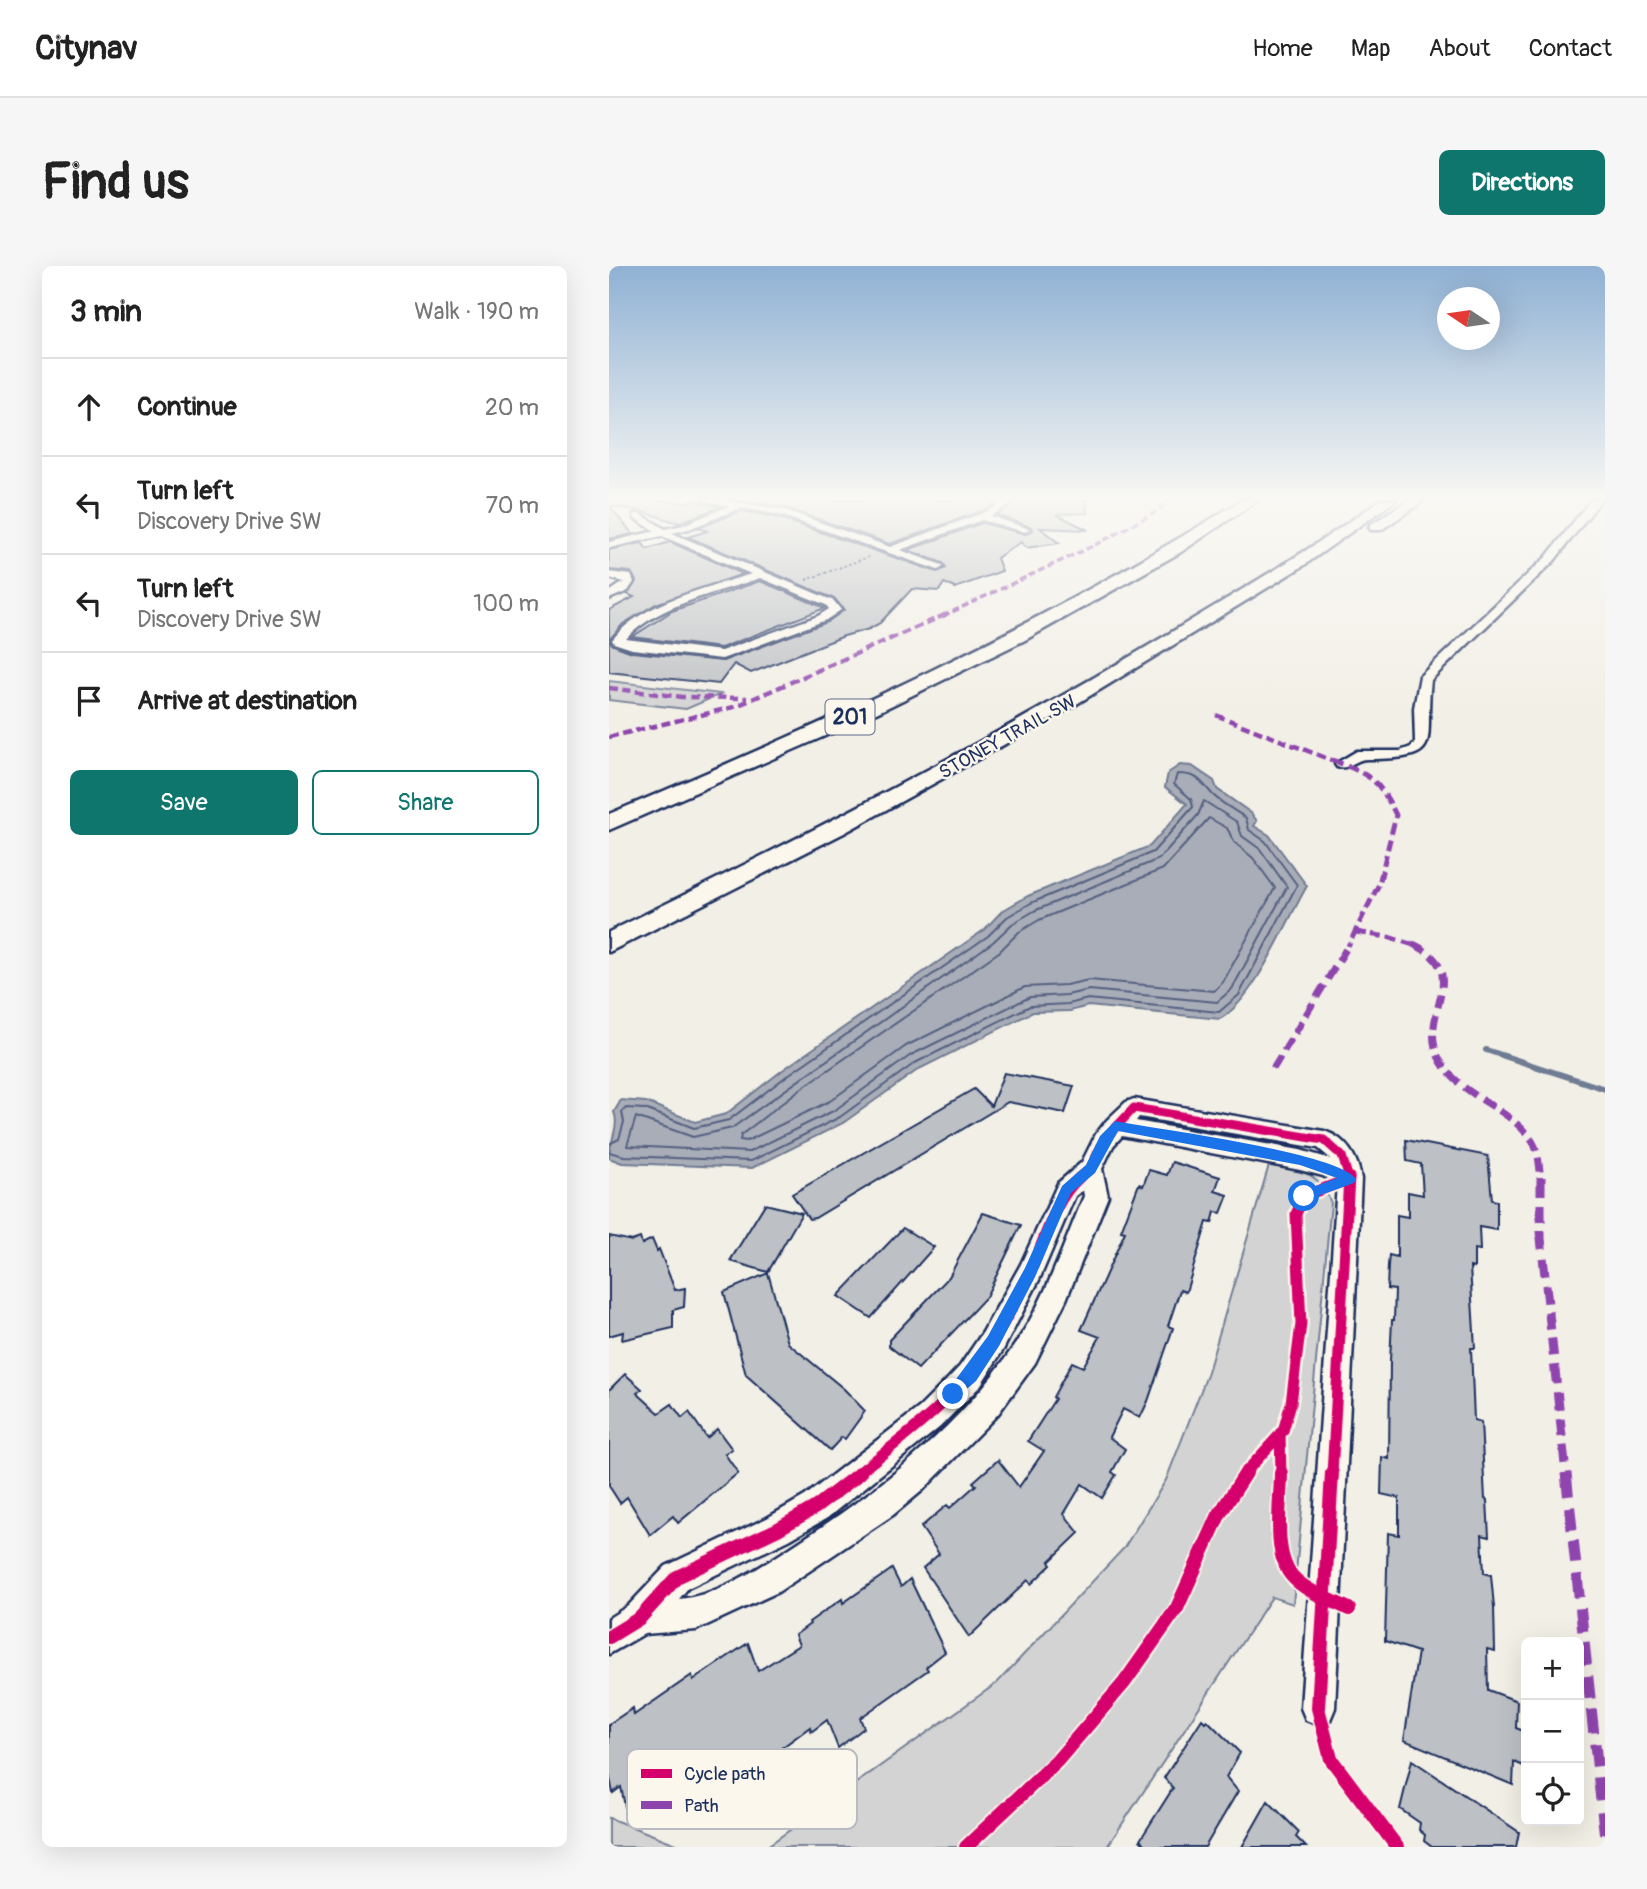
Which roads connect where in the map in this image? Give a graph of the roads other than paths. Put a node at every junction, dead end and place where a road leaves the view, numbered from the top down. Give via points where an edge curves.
1 (756, 574) edge
2 (1119, 574) edge
3 (1131, 574) edge
4 (1279, 574) edge
5 (1285, 574) edge
6 (1535, 574) edge
7 (609, 575) edge
8 (759, 575) junction
9 (1268, 581) junction
10 (609, 596) edge
11 (1086, 599) junction
12 (1342, 764) dead end
13 (609, 823) edge
14 (609, 943) edge
15 (1090, 1169) junction
16 (618, 1629) edge
17 (1318, 1708) dead end

1 - 8 street
2 - 11 highway
3 - 11 highway, 201
4 - 9 highway, STONEY TRAIL SW
5 - 9 highway
6 - 12 street via 1425,679 1422,742 1416,750 1402,755 1357,755
7 - 10 street via 627,577 629,582
8 - 8 street via 666,608 618,640 722,655 835,610 830,603
9 - 14 highway, STONEY TRAIL SW via 961,762
11 - 13 highway, 201 via 843,720
15 - 16 street via 1066,1190 993,1341 970,1376 938,1409 816,1507 677,1577
15 - 16 street via 1096,1196 1025,1354 988,1404 912,1479 848,1529 767,1581 696,1614
15 - 17 street via 1115,1126 1300,1160 1349,1179

